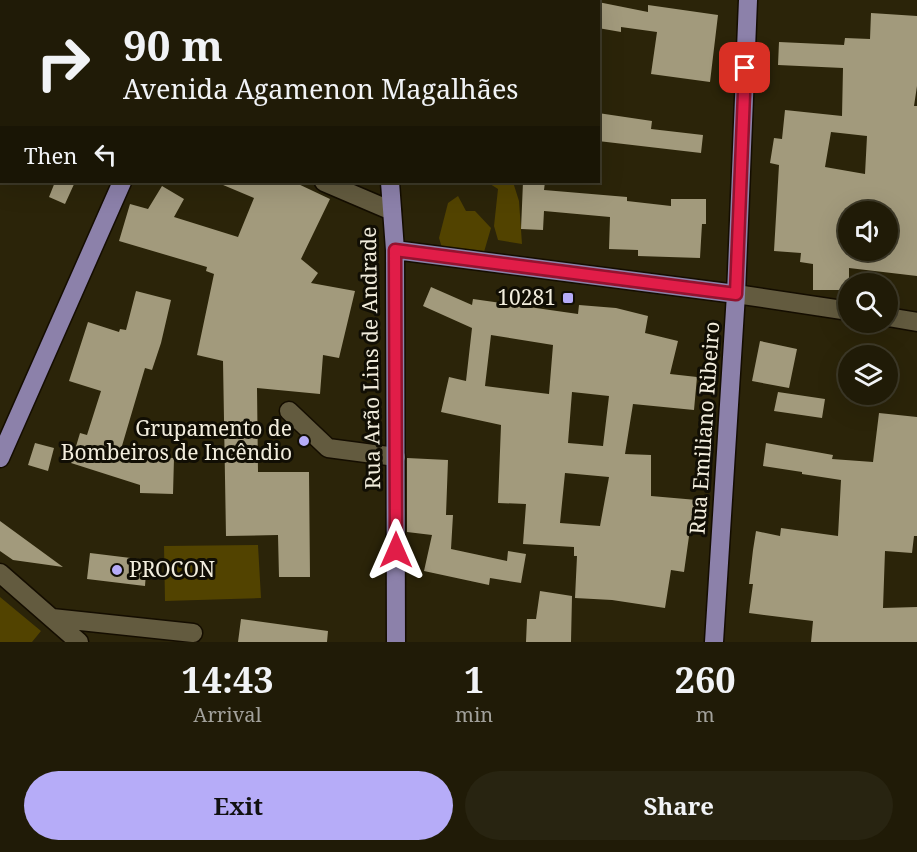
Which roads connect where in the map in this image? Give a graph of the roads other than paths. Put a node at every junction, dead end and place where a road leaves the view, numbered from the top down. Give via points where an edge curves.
1 (748, 0) edge
2 (122, 183) edge
3 (326, 183) edge
4 (390, 183) edge
5 (392, 211) junction
6 (395, 250) junction
7 (736, 294) junction
8 (838, 310) edge
9 (898, 319) edge
10 (917, 322) edge
11 (289, 411) dead end
12 (396, 457) junction
13 (0, 458) edge
14 (0, 573) edge
15 (64, 633) edge
16 (193, 633) dead end
17 (396, 642) edge
18 (714, 642) edge

1 - 7 main road, Rua Emiliano Ribeiro
2 - 13 main road
3 - 5 street
4 - 5 main road, Rua Arão Lins de Andrade
5 - 6 main road, Rua Arão Lins de Andrade
6 - 7 main road
6 - 12 main road, Rua Arão Lins de Andrade
7 - 8 street
7 - 18 main road, Rua Emiliano Ribeiro
9 - 10 street
11 - 12 street via 328,448
12 - 17 main road, Rua Arão Lins de Andrade
14 - 15 street
15 - 16 street

